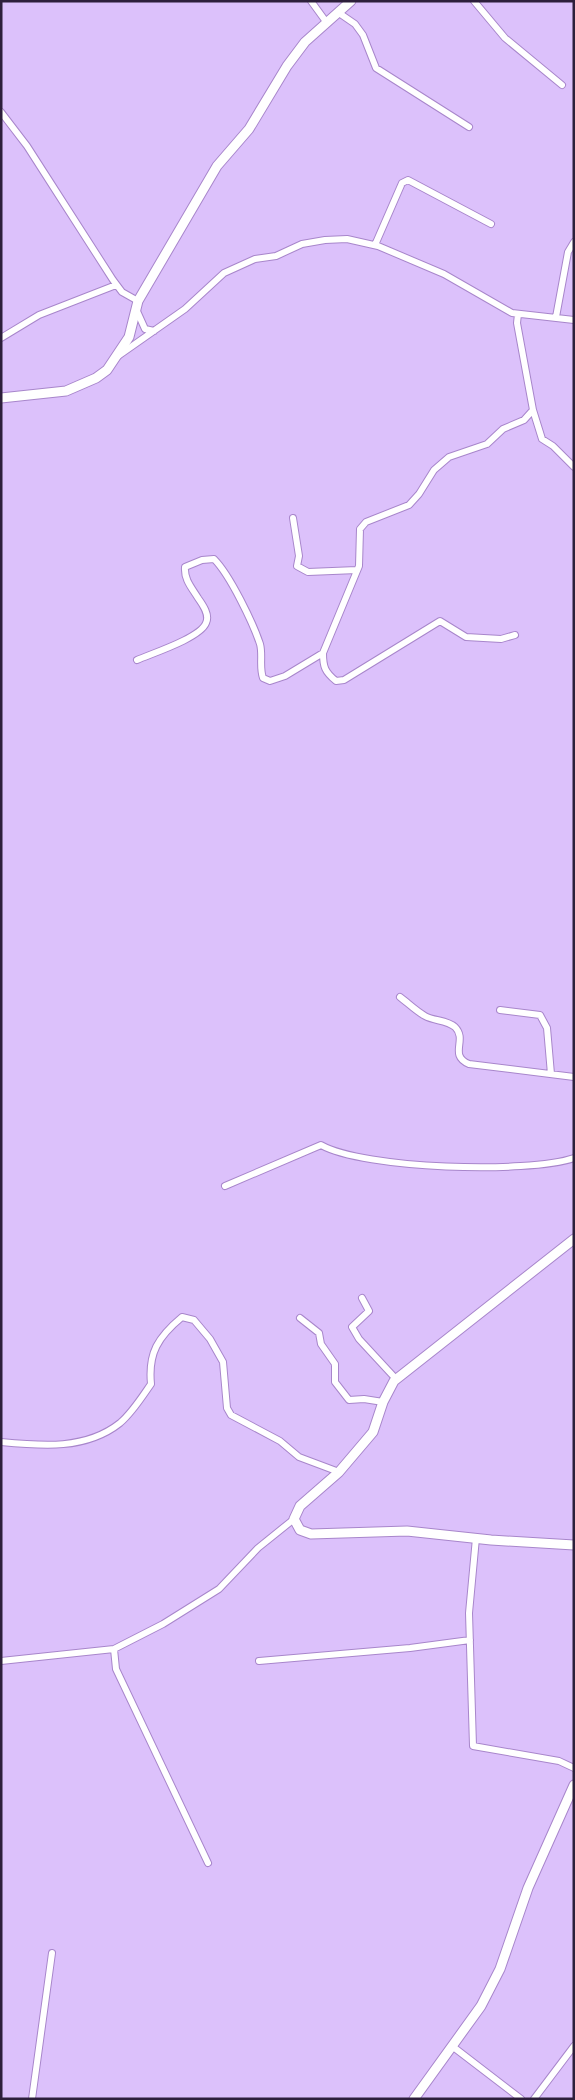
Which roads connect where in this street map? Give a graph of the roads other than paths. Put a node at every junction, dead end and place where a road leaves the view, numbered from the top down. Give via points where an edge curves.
1 (311, 1) edge
2 (351, 1) edge
3 (474, 1) edge
4 (339, 13) junction
5 (327, 22) junction
6 (562, 85) dead end
7 (1, 112) edge
8 (469, 127) dead end
9 (491, 224) dead end
10 (574, 242) edge
11 (375, 245) junction
12 (116, 284) junction
13 (137, 305) junction
14 (518, 314) junction
15 (556, 317) junction
16 (574, 320) edge
17 (154, 331) junction
18 (1, 338) edge
19 (118, 356) junction
20 (1, 398) edge
21 (533, 410) junction
22 (574, 468) edge
23 (293, 518) dead end
24 (357, 570) junction
25 (515, 635) dead end
26 (323, 652) junction
27 (138, 660) dead end
28 (400, 997) dead end
29 (500, 1010) dead end
30 (551, 1074) junction
31 (574, 1077) edge
32 (574, 1158) edge
33 (225, 1186) dead end
34 (574, 1239) edge
35 (362, 1298) dead end
36 (300, 1318) dead end
37 (396, 1379) junction
38 (383, 1402) junction
39 (1, 1442) edge
40 (339, 1472) junction
41 (294, 1519) junction
42 (476, 1538) junction
43 (574, 1545) edge
44 (470, 1640) junction
45 (114, 1649) junction
46 (1, 1661) edge
47 (259, 1661) dead end
48 (574, 1768) edge
49 (574, 1785) edge
50 (208, 1863) dead end
51 (52, 1954) dead end
52 (452, 2046) junction
53 (574, 2046) edge
54 (32, 2099) edge
55 (414, 2099) edge
56 (521, 2099) edge
57 (534, 2099) edge

1 - 5 street
2 - 4 street
3 - 6 street via 505,38
4 - 5 street
4 - 8 street via 356,24 376,68
5 - 13 street via 296,54 249,129 217,166
7 - 12 street via 27,146
9 - 11 street via 408,180 402,183
10 - 15 street via 568,252
11 - 14 street via 444,274
11 - 17 street via 347,239 325,240 302,244 276,256 255,259 224,273 185,309
12 - 13 street
12 - 18 street via 39,315
13 - 17 street via 145,329
13 - 19 street via 129,337
14 - 15 street
14 - 21 street
15 - 16 street
17 - 19 street
19 - 20 street via 96,378 66,391
21 - 22 street via 542,439 554,446
21 - 24 street via 524,420 503,429 487,444 449,457 434,470 409,505 366,522 360,529
23 - 24 street via 299,556 297,566 308,572
24 - 26 street
25 - 26 street via 501,639 466,637 440,621 344,680 336,680 323,668
26 - 27 street via 285,676 270,681 263,678 261,646 252,624 222,568 214,560 202,560 185,567 184,576 202,604 206,625 196,634
28 - 30 street via 426,1016 456,1028 460,1038 458,1055 462,1061
29 - 30 street via 540,1015 547,1028
30 - 31 street
32 - 33 street via 505,1168 398,1164 332,1151 321,1145
34 - 37 street
35 - 37 street via 369,1311 352,1327
36 - 38 street via 319,1333 321,1344 336,1364 335,1382 349,1400
37 - 38 street
38 - 40 street via 373,1432
39 - 40 street via 67,1444 96,1438 121,1422 151,1384 149,1365 154,1349 182,1317 194,1320 223,1362 226,1408 231,1415 280,1441 299,1457
40 - 41 street via 300,1506
41 - 42 street via 300,1530 311,1534 407,1531
41 - 45 street via 258,1548 219,1589 163,1624
42 - 43 street
42 - 44 street via 469,1613
44 - 47 street
44 - 48 street via 473,1746 559,1761
45 - 46 street
45 - 50 street via 116,1669
49 - 52 street via 528,1888 500,1969 481,2006
51 - 54 street
52 - 55 street
52 - 56 street
53 - 57 street

